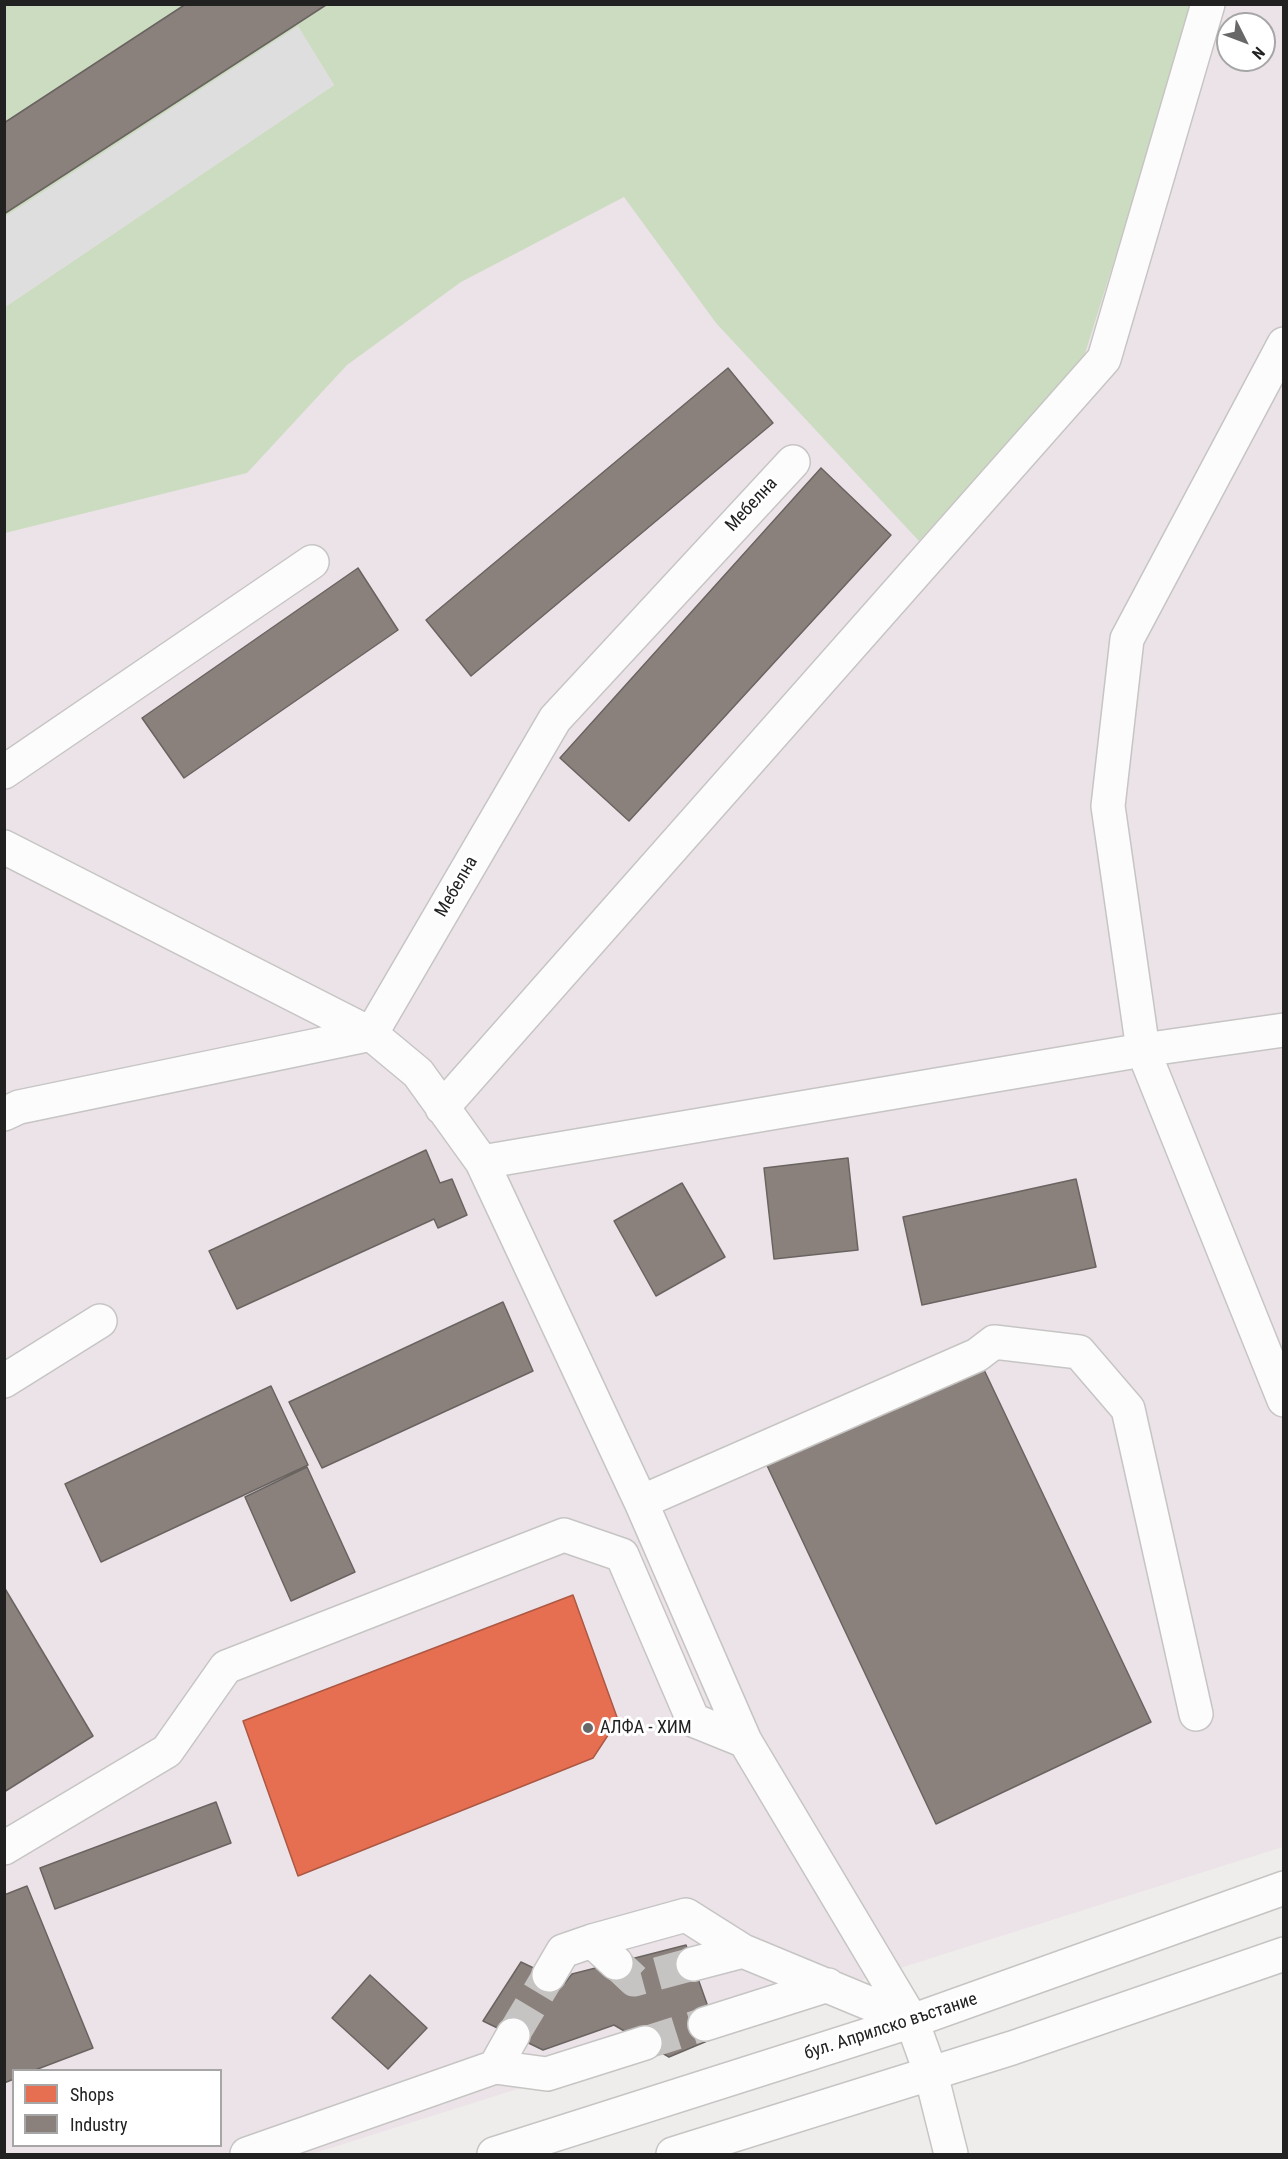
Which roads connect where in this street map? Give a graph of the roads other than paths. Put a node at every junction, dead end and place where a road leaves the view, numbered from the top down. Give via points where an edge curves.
1 (1208, 4) edge
2 (1284, 344) edge
3 (793, 462) dead end
4 (312, 562) dead end
5 (4, 772) edge
6 (4, 847) edge
7 (1284, 1030) edge
8 (371, 1034) junction
9 (1143, 1050) junction
10 (442, 1108) junction
11 (4, 1114) edge
12 (482, 1162) junction
13 (100, 1322) dead end
14 (4, 1381) edge
15 (1284, 1400) edge
16 (641, 1502) junction
17 (1196, 1714) dead end
18 (744, 1741) junction
19 (4, 1848) edge
20 (1284, 1888) edge
21 (742, 1950) junction
22 (1284, 1954) edge
23 (693, 1964) tunnel mouth
24 (549, 1975) tunnel mouth
25 (828, 1985) junction
26 (912, 2021) junction
27 (705, 2024) tunnel mouth
28 (513, 2035) tunnel mouth
29 (645, 2043) tunnel mouth
30 (495, 2067) junction
31 (931, 2074) junction
32 (247, 2154) edge
33 (494, 2154) edge
34 (674, 2154) edge
35 (951, 2154) edge

1 - 10 street via 1104,359
2 - 9 street via 1127,639 1108,806
3 - 8 street, Мебелна via 555,719
4 - 5 street
6 - 8 street
7 - 9 street
8 - 10 street via 418,1073
8 - 11 street via 19,1107
9 - 12 street
9 - 15 street
10 - 12 street
12 - 16 street
13 - 14 street
16 - 17 street via 977,1355 994,1342 1079,1352 1128,1409
16 - 18 street
18 - 19 street via 693,1720 622,1555 564,1534 226,1667 167,1750
18 - 26 street
20 - 26 street, бул. Априлско въстание
21 - 23 street
21 - 24 street via 686,1915 604,1952 563,1951
21 - 25 street
22 - 31 street
25 - 26 street
25 - 27 street
26 - 31 street
26 - 33 street, бул. Априлско въстание
28 - 30 street
29 - 30 street via 547,2073
30 - 32 street
31 - 34 street
31 - 35 street

